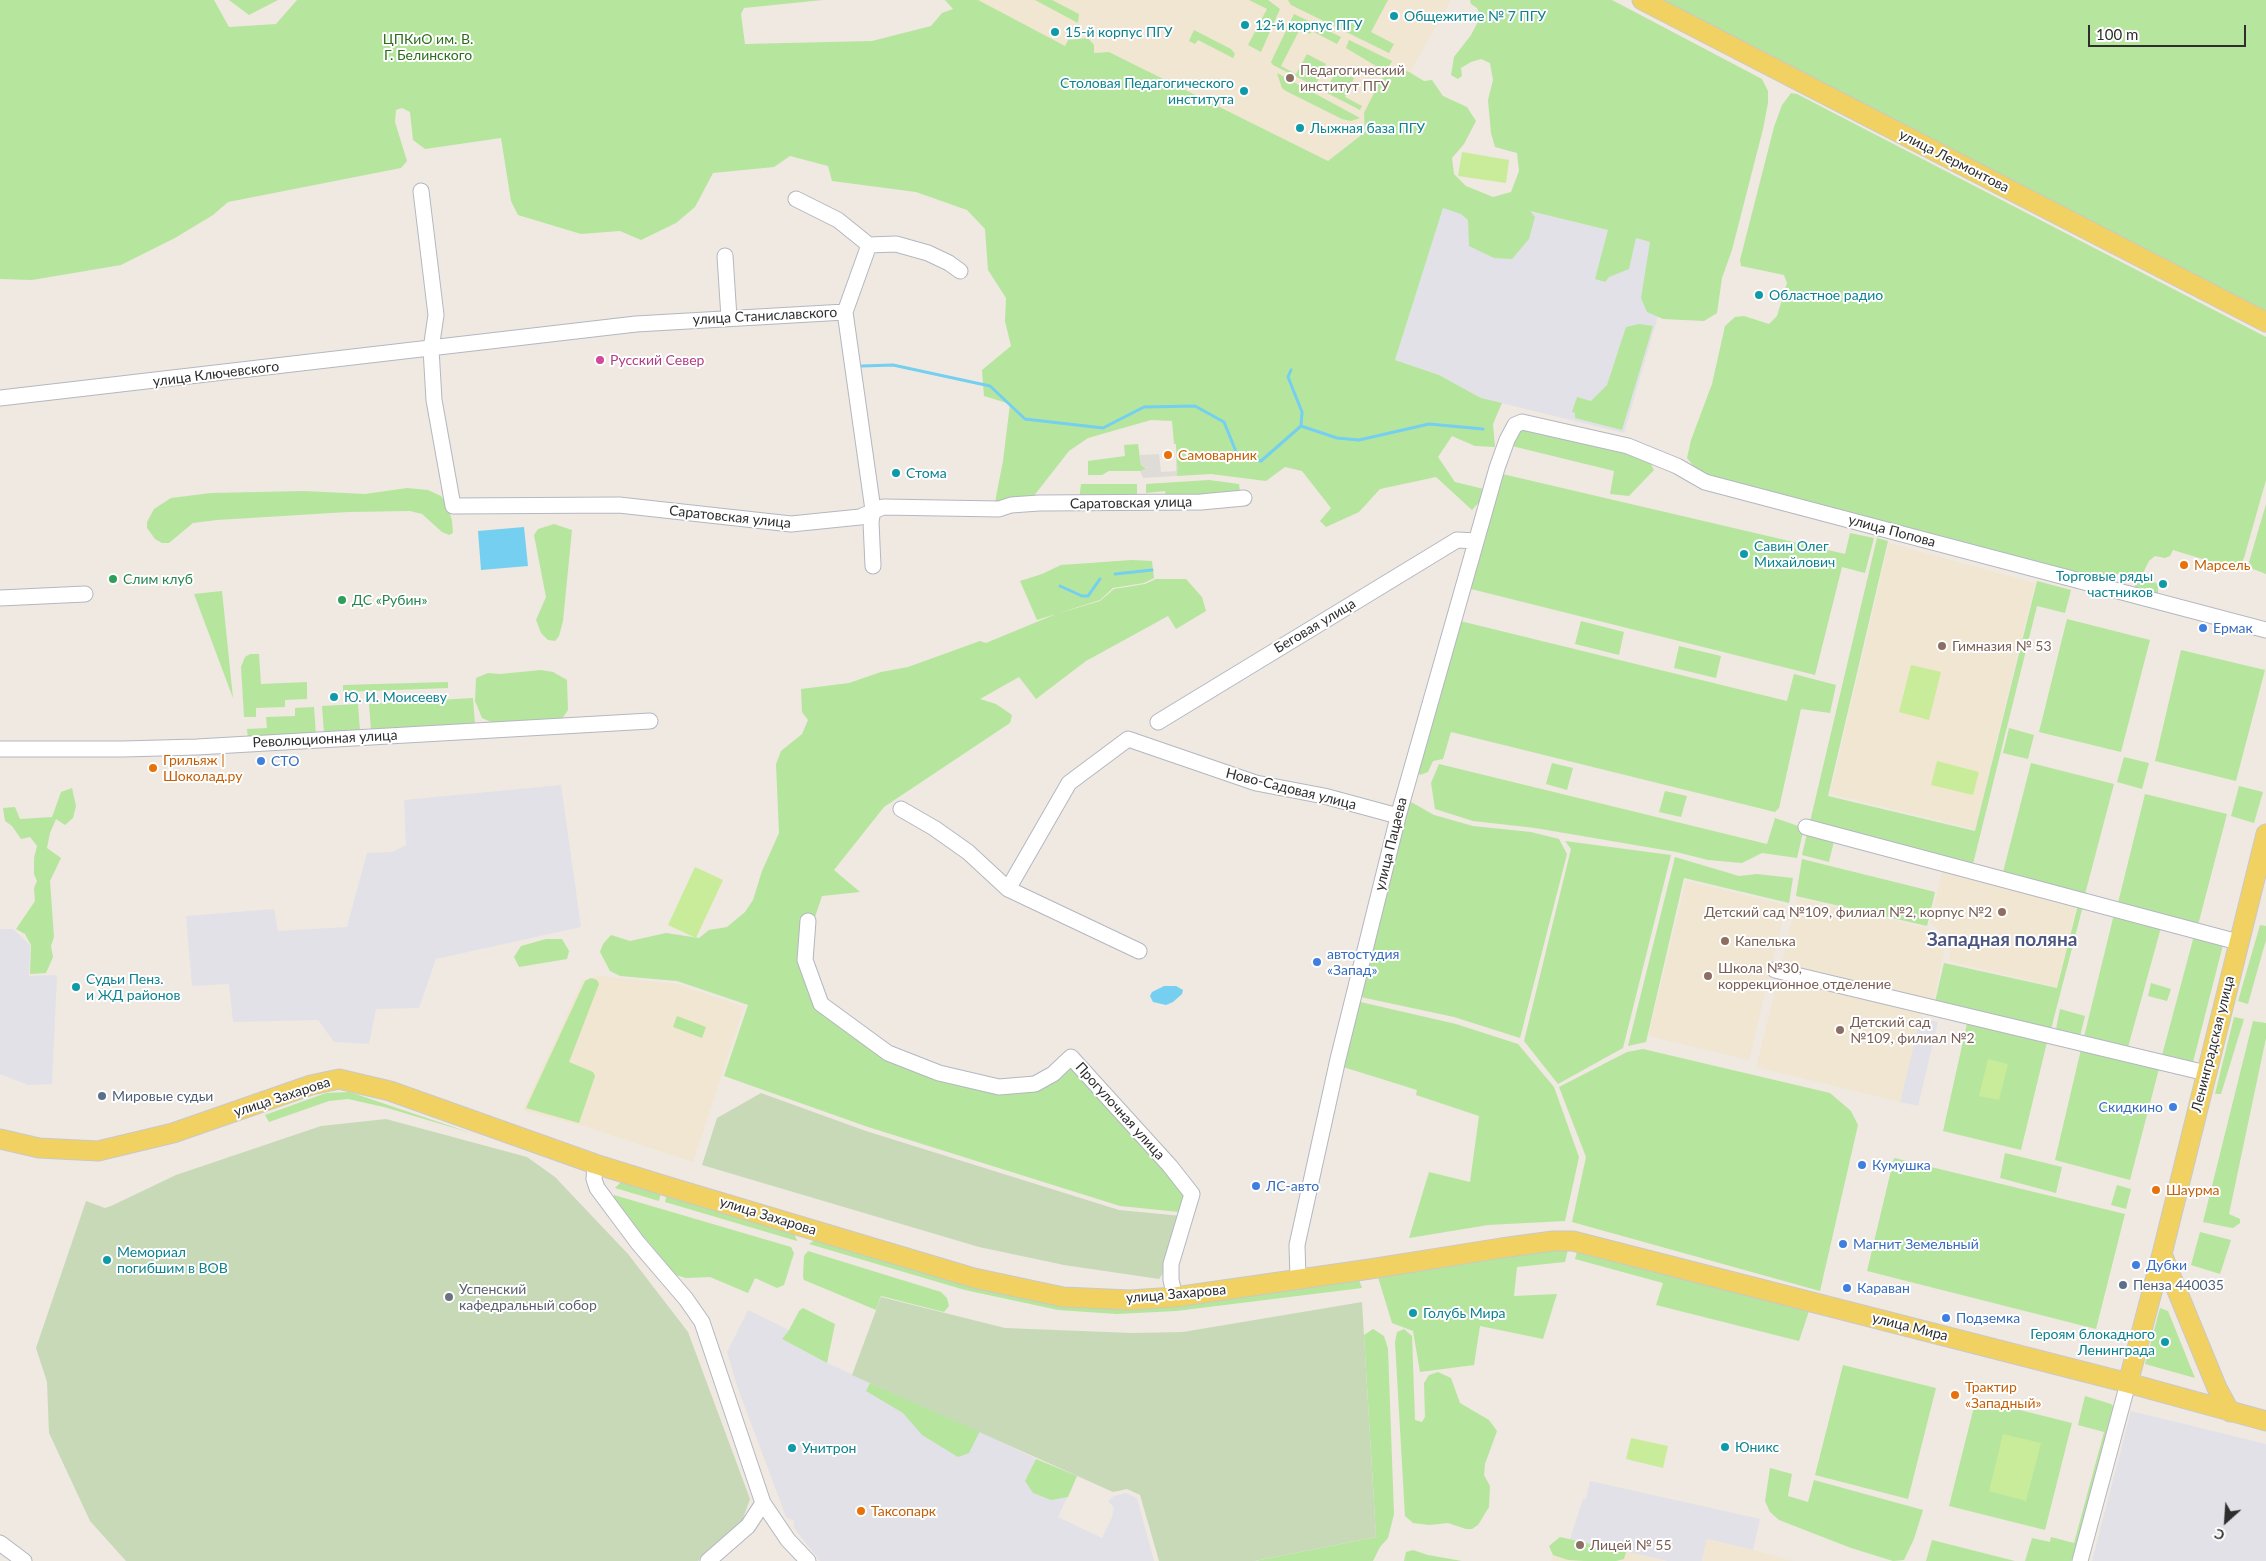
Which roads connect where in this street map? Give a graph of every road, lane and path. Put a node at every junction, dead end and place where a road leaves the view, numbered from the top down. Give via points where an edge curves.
1 (1642, 0) edge
2 (421, 191) dead end
3 (796, 199) dead end
4 (869, 245) junction
5 (725, 256) dead end
6 (960, 272) dead end
7 (845, 312) junction
8 (729, 318) junction
9 (2266, 322) edge
10 (431, 349) junction
11 (0, 398) edge
12 (1522, 422) joint
13 (1244, 498) dead end
14 (873, 510) junction
15 (1476, 541) junction
16 (873, 566) dead end
17 (85, 594) dead end
18 (0, 598) edge
19 (2266, 630) edge
20 (650, 721) dead end
21 (1158, 722) dead end
22 (0, 749) edge
23 (901, 809) dead end
24 (1398, 816) junction
25 (1806, 827) dead end
26 (2266, 834) edge
27 (1008, 889) junction
28 (808, 921) dead end
29 (2238, 942) junction
30 (1139, 951) dead end
31 (1775, 970) dead end
32 (2206, 1073) junction
33 (0, 1139) edge
34 (595, 1164) junction
35 (1553, 1241) joint
36 (2162, 1254) junction
37 (1298, 1280) junction
38 (2150, 1296) junction
39 (1175, 1297) junction
40 (2182, 1303) junction
41 (2128, 1383) junction
42 (2230, 1412) junction
43 (2266, 1421) edge
44 (763, 1503) junction
45 (0, 1543) edge
46 (24, 1561) edge
47 (708, 1561) edge
48 (808, 1561) edge
49 (2080, 1561) edge

1 - 9 main road, улица Лермонтова
2 - 10 street via 436,315
3 - 4 street via 838,220
4 - 6 street via 896,244 928,253
4 - 7 street
5 - 8 street
7 - 8 street, улица Станиславского
7 - 14 street, улица Станиславского
8 - 10 street, улица Станиславского via 636,324
10 - 11 street, улица Ключевского
10 - 14 street, Саратовская улица via 434,400 453,506 619,504 791,524 860,517
12 - 15 street, улица Пацаева via 1515,424 1506,440
12 - 19 street, улица Попова via 1628,446 1677,466 1705,482
13 - 14 street, Саратовская улица via 1201,502 1039,503 999,509 883,506
14 - 16 street, улица Станиславского via 870,522
15 - 21 street, Беговая улица via 1457,540
15 - 24 street, улица Пацаева
17 - 18 street
20 - 22 street, Революционная улица via 197,746
23 - 27 street via 968,852
24 - 27 street, Ново-Садовая улица via 1324,796 1256,783 1128,739 1069,783
24 - 37 street, улица Пацаева via 1338,1059 1298,1245
25 - 29 street
26 - 29 main road, Ленинградская улица
27 - 30 street
28 - 39 street, Прогулочная улица via 805,960 821,1004 874,1045 931,1071 998,1087 1035,1084 1053,1074 1071,1057 1192,1194 1171,1264
29 - 32 main road, Ленинградская улица
31 - 32 street
32 - 36 main road, Ленинградская улица
33 - 34 main road, улица Захарова via 39,1148 98,1150 173,1133 311,1085 339,1079 390,1091
34 - 39 main road, улица Захарова via 974,1278 1063,1297 1130,1300
34 - 44 street via 597,1188 702,1322
35 - 37 main road, улица Захарова
35 - 41 main road, улица Мира via 1573,1241 1624,1253
36 - 38 main road, Ленинградская улица
36 - 40 main road
37 - 39 main road, улица Захарова
38 - 40 main road via 2157,1288 2167,1286
38 - 41 main road, Ленинградская улица
40 - 42 main road
41 - 42 main road, улица Мира
41 - 49 street
42 - 43 main road, улица Мира
44 - 47 street via 748,1526
44 - 48 street via 788,1540
45 - 46 street

